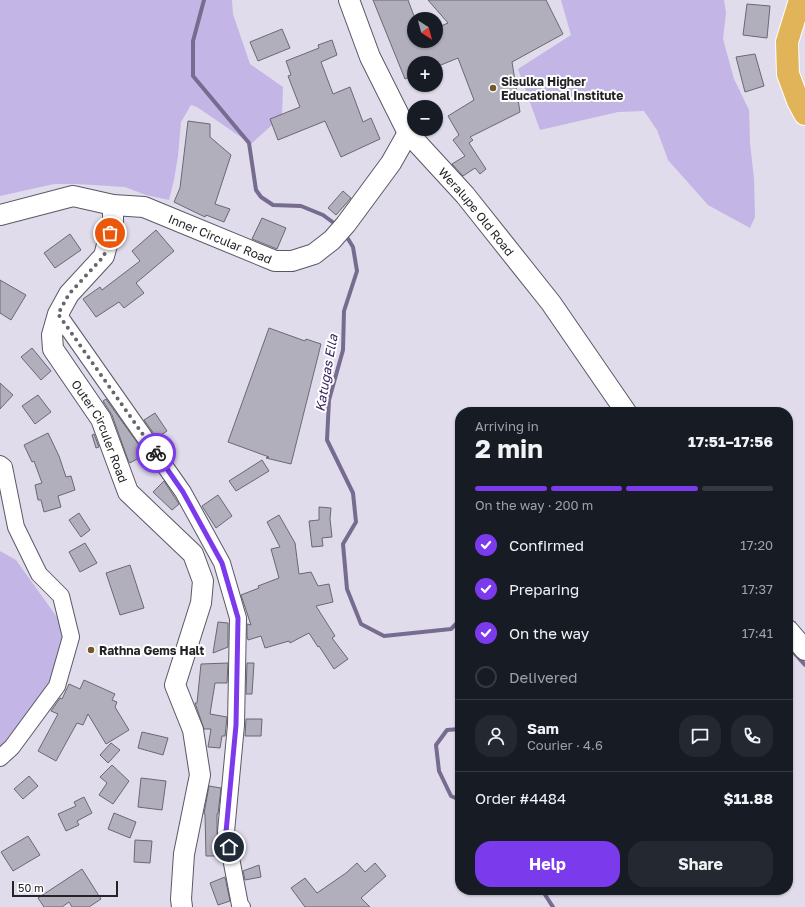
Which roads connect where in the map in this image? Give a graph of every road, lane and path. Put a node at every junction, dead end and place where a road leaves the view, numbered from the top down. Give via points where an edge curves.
1 (349, 0) edge
2 (800, 0) edge
3 (805, 114) edge
4 (407, 131) edge
5 (407, 135) edge
6 (411, 136) edge
7 (113, 205) junction
8 (0, 215) edge
9 (58, 314) junction
10 (623, 407) edge
11 (0, 464) edge
12 (793, 636) edge
13 (805, 650) edge
14 (0, 758) edge
15 (182, 907) edge
16 (242, 907) edge

1 - 4 street, Weralupe Old Road via 370,57
2 - 3 highway via 787,42 788,74
5 - 7 street, Inner Circular Road via 391,163 332,240 314,254 292,262 275,261 144,207
6 - 10 street, Weralupe Old Road via 465,195 551,303
7 - 8 street, Inner Circular Road via 73,196
7 - 9 street, Outer Circuler Road via 113,222 104,256 69,294
9 - 15 street, Outer Circuler Road via 52,335 53,349 101,419 128,492 193,554 203,581 201,604 175,686 193,730 200,774 184,854
9 - 16 street via 183,492 222,563 238,618 236,725 226,832
11 - 14 street via 4,467 16,527 39,574 61,596 71,637 57,686 12,747
12 - 13 street

